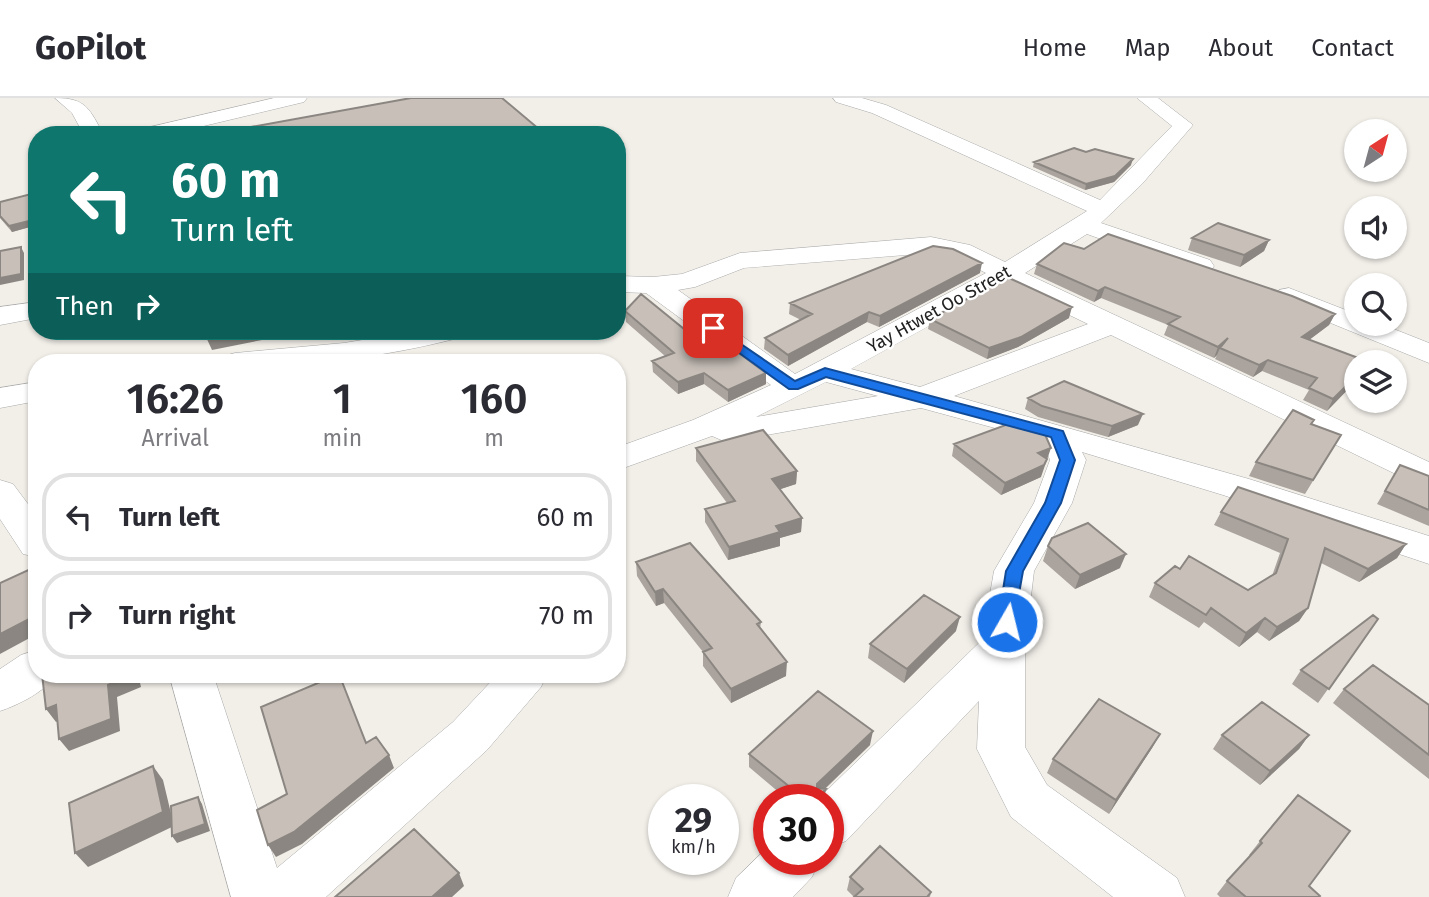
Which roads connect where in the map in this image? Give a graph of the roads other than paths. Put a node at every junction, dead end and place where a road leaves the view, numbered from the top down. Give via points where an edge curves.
1 (64, 98) edge
2 (298, 98) edge
3 (842, 98) edge
4 (1146, 98) edge
5 (89, 126) edge
6 (178, 126) edge
7 (1093, 217) junction
8 (1004, 273) junction
9 (1222, 273) edge
10 (626, 284) edge
11 (653, 285) junction
12 (1260, 286) edge
13 (28, 311) edge
14 (0, 316) edge
15 (1344, 319) edge
16 (1112, 325) junction
17 (1385, 336) edge
18 (420, 340) edge
19 (298, 350) edge
20 (277, 354) edge
21 (1429, 354) edge
22 (825, 372) junction
23 (793, 387) junction
24 (28, 393) edge
25 (0, 398) edge
26 (921, 398) junction
27 (1058, 435) junction
28 (676, 441) junction
29 (626, 457) edge
30 (1429, 476) edge
31 (0, 492) edge
32 (28, 531) edge
33 (1429, 550) edge
34 (1003, 648) junction
35 (28, 674) edge
36 (194, 683) edge
37 (517, 683) edge
38 (0, 692) edge
39 (844, 808) edge
40 (777, 875) edge
41 (259, 897) edge
42 (285, 897) edge
43 (756, 897) edge
44 (1157, 897) edge

1 - 5 street via 80,110
2 - 6 street
3 - 7 street via 879,109
4 - 7 street, Yay Htwet Oo Street via 1184,125
7 - 8 street, Yay Htwet Oo Street
7 - 9 street
8 - 11 street via 968,250 931,245 740,261 686,281
8 - 16 street
8 - 22 street, Yay Htwet Oo Street
10 - 11 street
11 - 23 street
12 - 15 street
13 - 14 street
16 - 26 street
16 - 30 street
17 - 21 street
18 - 19 street
19 - 20 street
22 - 23 street, Yay Htwet Oo Street
22 - 26 street
23 - 28 street, Yay Htwet Oo Street
24 - 25 street
26 - 27 street
26 - 28 street
27 - 33 street
27 - 34 street via 1068,460 1053,503 1014,571
28 - 29 street, Yay Htwet Oo Street
31 - 32 street
34 - 39 street
34 - 44 street via 1001,748 1029,801
35 - 38 street
36 - 41 street
37 - 42 street via 470,736
40 - 43 street

